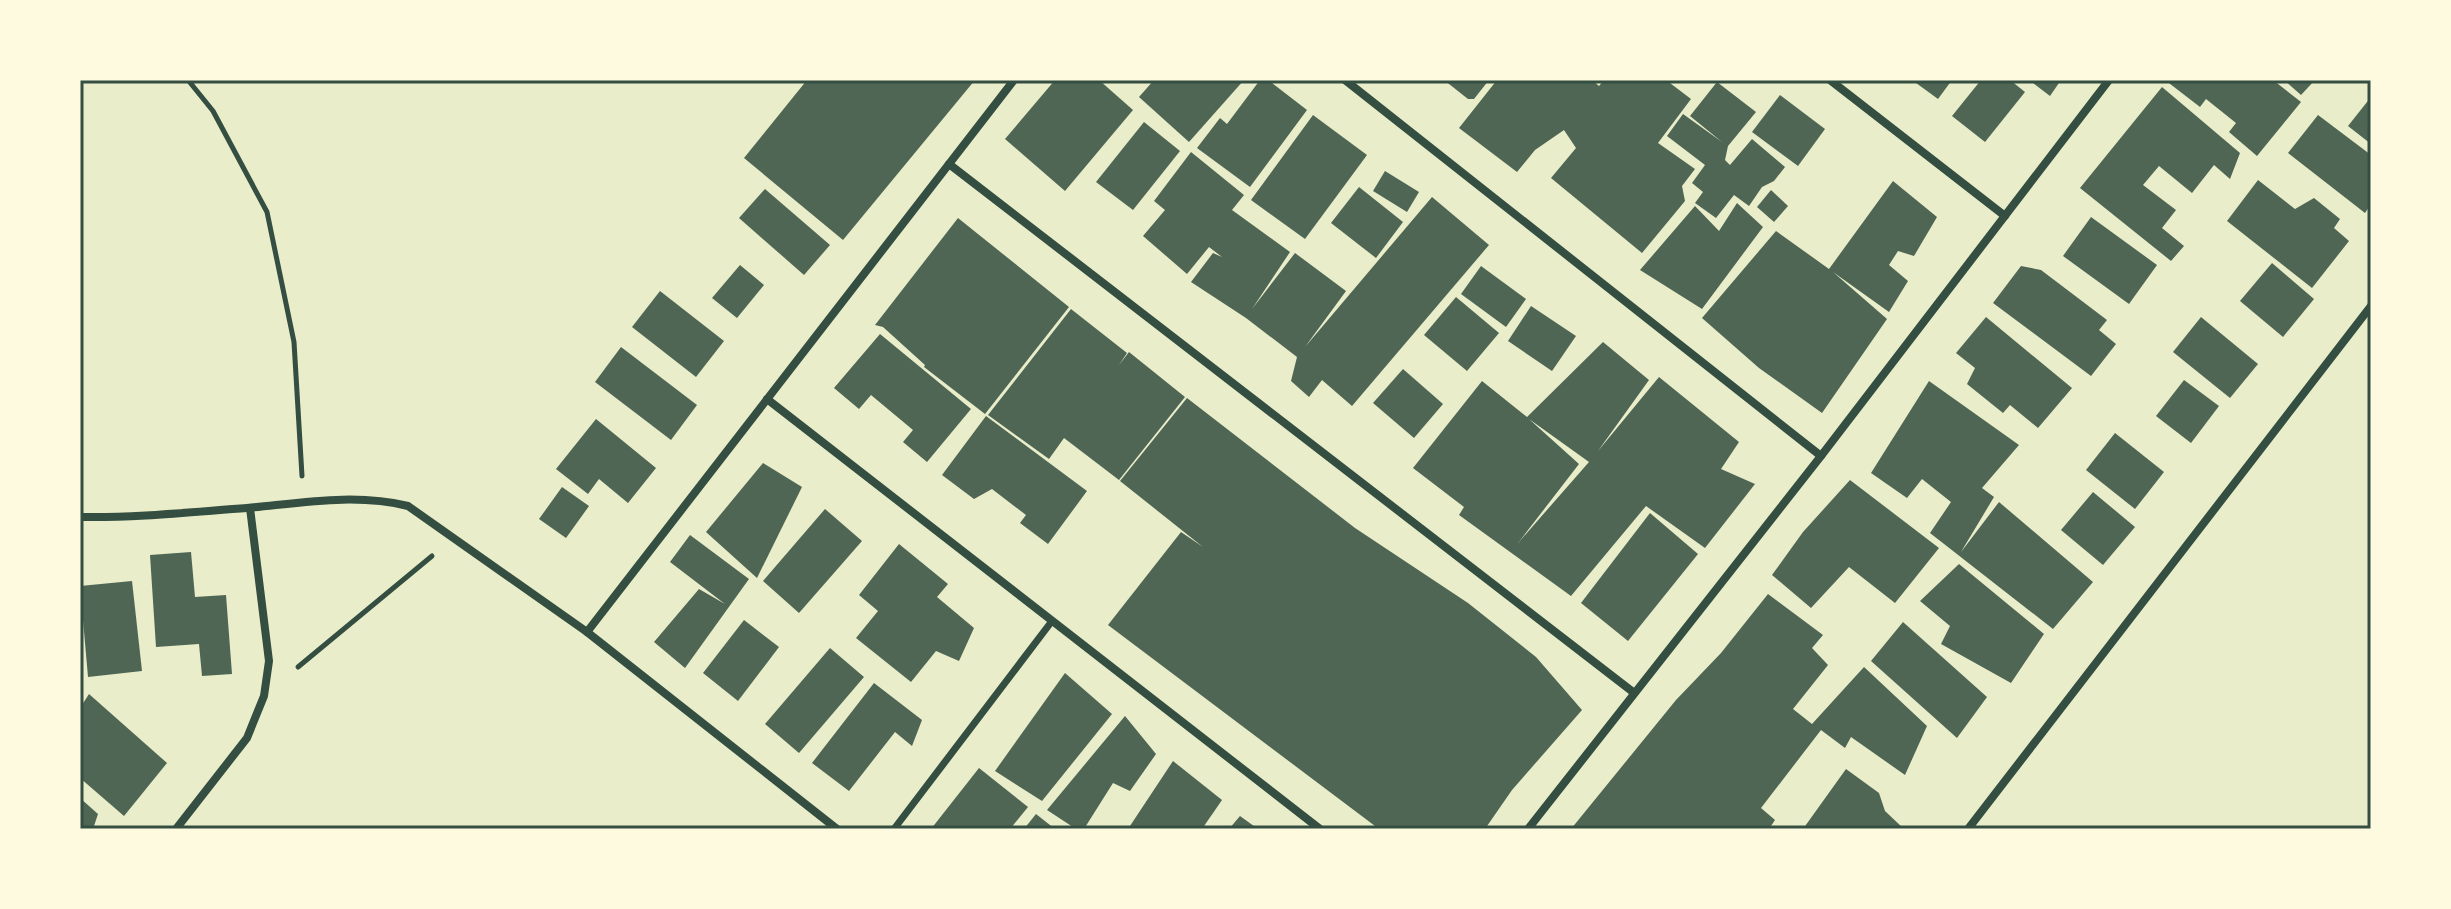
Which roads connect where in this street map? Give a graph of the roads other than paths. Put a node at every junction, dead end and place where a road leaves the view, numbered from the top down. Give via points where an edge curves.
1 (1014, 80) edge
2 (1345, 80) edge
3 (1830, 80) edge
4 (2109, 80) edge
5 (949, 164) junction
6 (2005, 216) junction
7 (2371, 306) edge
8 (767, 399) junction
9 (1821, 456) junction
10 (250, 508) junction
11 (80, 517) edge
12 (1052, 621) junction
13 (587, 632) junction
14 (1633, 692) junction
15 (176, 829) edge
16 (837, 829) edge
17 (894, 829) edge
18 (1320, 829) edge
19 (1528, 829) edge
20 (1968, 829) edge

1 - 5 street
2 - 9 street
3 - 6 street
4 - 6 street
5 - 8 street
5 - 14 street
6 - 9 street
7 - 20 street
8 - 12 street
8 - 13 street
9 - 14 street
10 - 11 street
10 - 13 street via 303,501 383,500 408,506
10 - 15 street via 269,661 264,696 247,738
12 - 17 street
12 - 18 street
13 - 16 street
14 - 19 street

